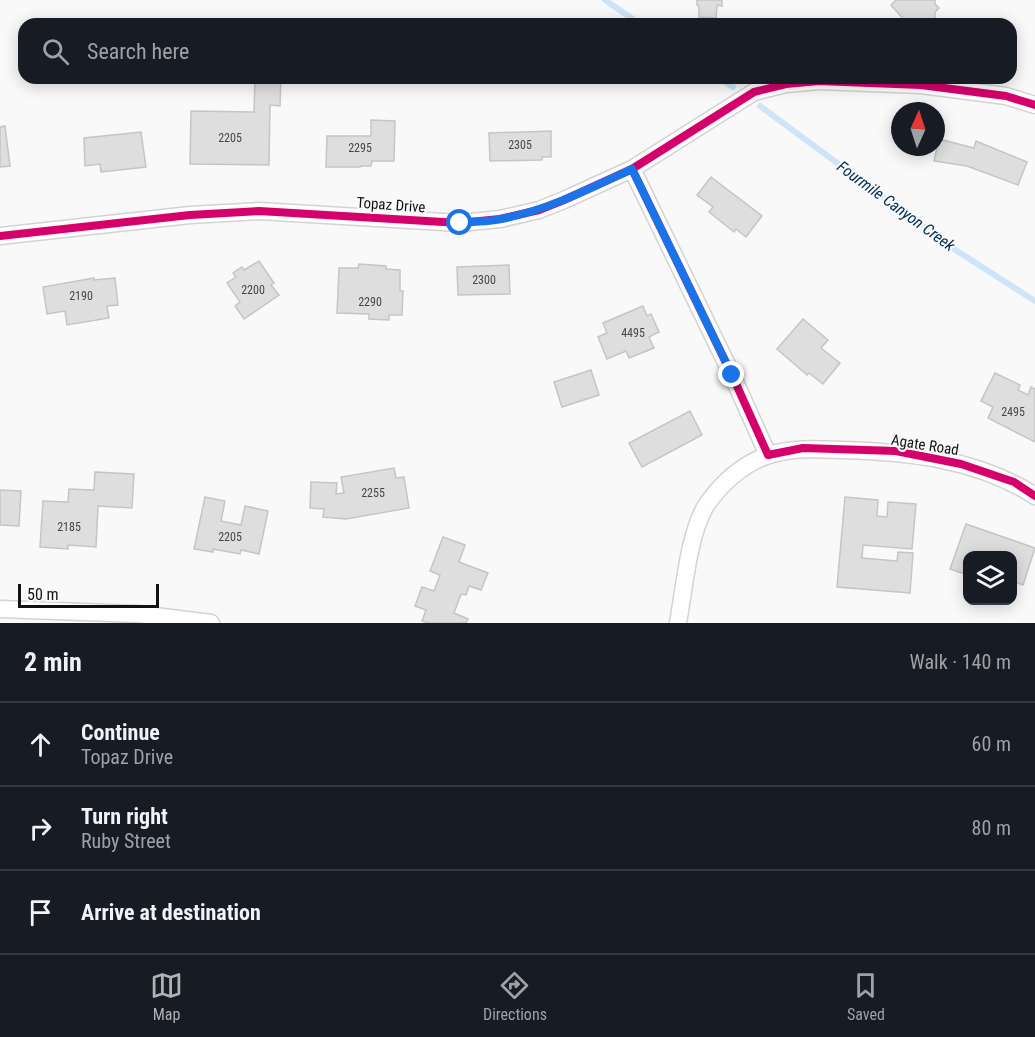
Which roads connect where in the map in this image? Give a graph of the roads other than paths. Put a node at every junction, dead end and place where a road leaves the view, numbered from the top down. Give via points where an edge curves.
1 (786, 84) edge
2 (880, 84) edge
3 (1035, 105) edge
4 (632, 169) junction
5 (0, 236) edge
6 (768, 455) junction
7 (1035, 496) edge
8 (0, 609) edge
9 (211, 623) edge
10 (678, 623) edge

1 - 4 street, Topaz Drive via 754,92
2 - 3 street, Topaz Drive via 1006,96
4 - 5 street, Topaz Drive via 539,210 500,219 460,223 259,212 190,215
4 - 6 street
6 - 7 street, Agate Road via 803,448 896,452 961,464 1014,482
6 - 10 street, Agate Road via 729,478 706,506 695,530
8 - 9 street via 139,614

